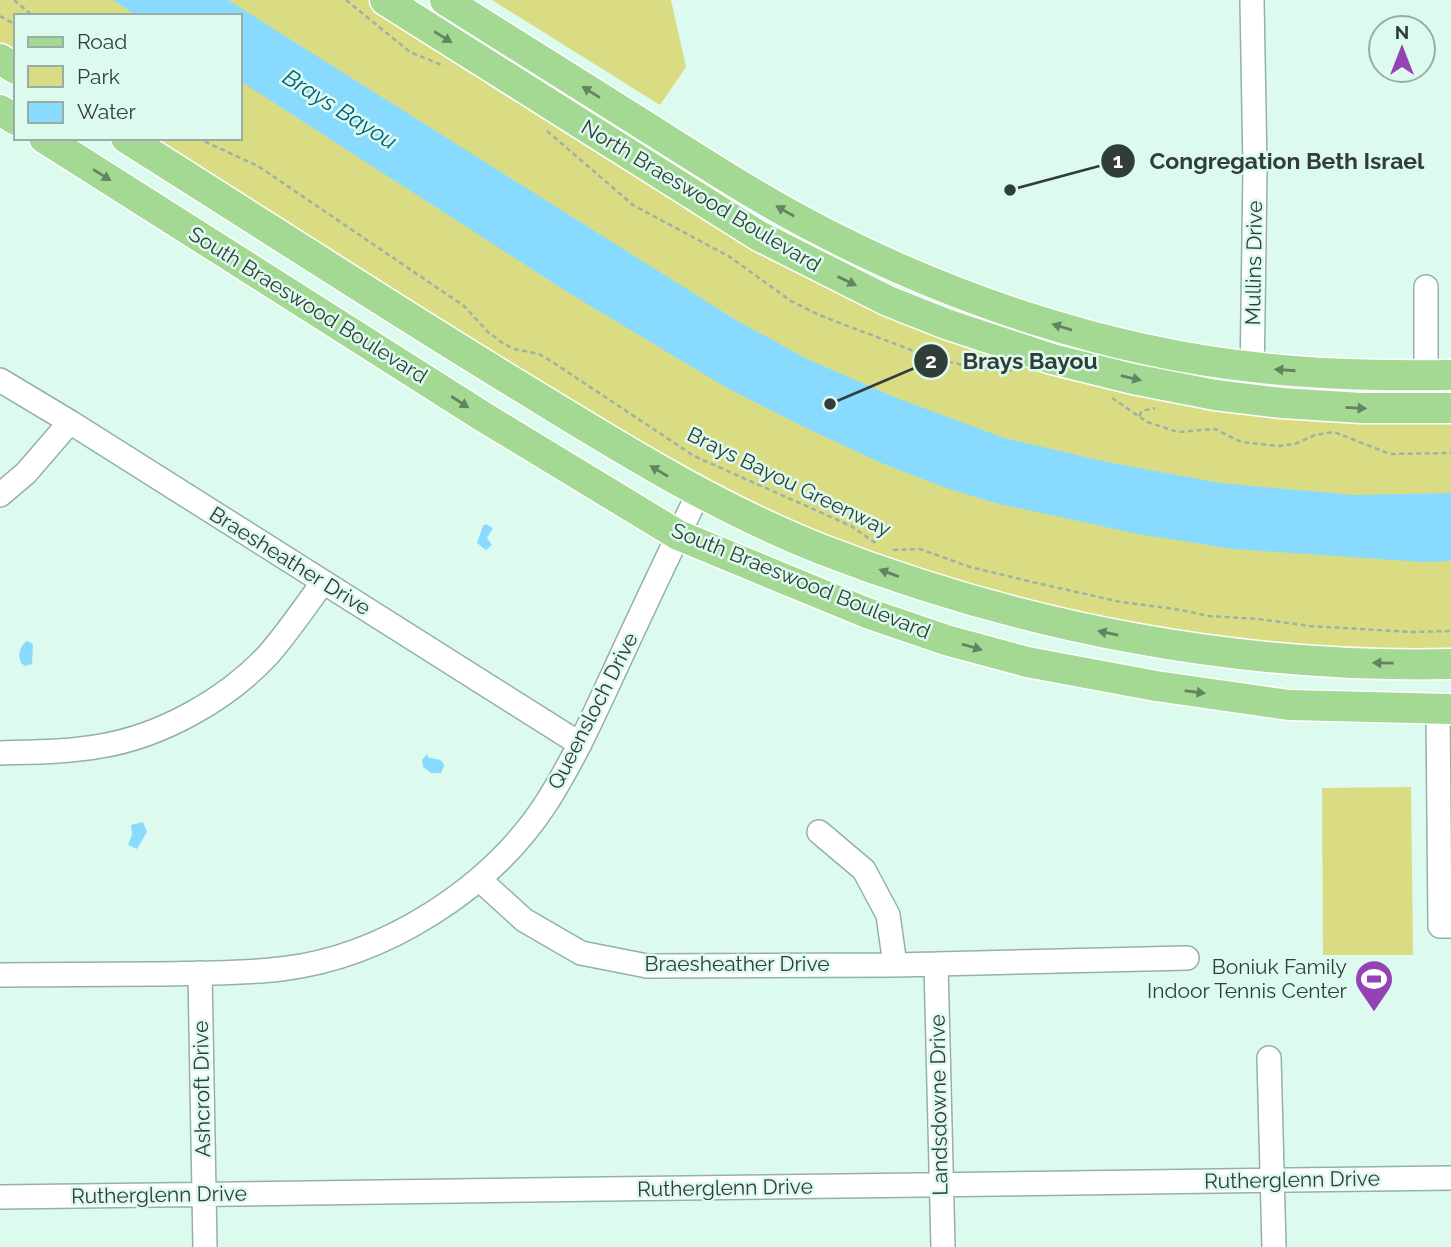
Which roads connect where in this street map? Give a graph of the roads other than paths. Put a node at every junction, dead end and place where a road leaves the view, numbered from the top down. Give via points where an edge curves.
1 (445, 0) edge
2 (1252, 0) edge
3 (371, 1) edge
4 (47, 140) edge
5 (129, 140) edge
6 (676, 146) junction
7 (658, 173) junction
8 (344, 276) junction
9 (1426, 287) dead end
10 (320, 312) junction
11 (1252, 367) junction
12 (1442, 375) edge
13 (0, 380) edge
14 (1252, 400) junction
15 (1451, 406) edge
16 (69, 422) junction
17 (699, 492) junction
18 (0, 495) edge
19 (678, 535) junction
20 (323, 582) junction
21 (1162, 643) junction
22 (1451, 664) edge
23 (1156, 686) junction
24 (1444, 709) edge
25 (1445, 739) edge
26 (580, 744) junction
27 (0, 752) edge
28 (819, 832) dead end
29 (479, 879) junction
30 (1446, 926) edge
31 (1187, 958) dead end
32 (936, 964) junction
33 (895, 965) junction
34 (200, 973) junction
35 (0, 975) edge
36 (1269, 1058) dead end
37 (1451, 1178) edge
38 (1273, 1180) junction
39 (941, 1185) junction
40 (204, 1194) junction
41 (0, 1197) edge
42 (205, 1247) edge
43 (943, 1247) edge
44 (1274, 1247) edge

6 -> 1 main road, North Braeswood Boulevard
2 - 11 street, Mullins Drive
3 -> 7 main road, North Braeswood Boulevard
4 -> 10 main road, South Braeswood Boulevard
5 - 8 main road, South Braeswood Boulevard
6 - 7 main road
11 -> 6 main road, North Braeswood Boulevard via 1157,351 1068,329 910,274 824,233
7 -> 14 main road, North Braeswood Boulevard via 825,271 946,324 1052,359
8 - 10 main road
17 -> 8 main road, South Braeswood Boulevard
9 - 12 street
10 -> 19 main road, South Braeswood Boulevard
12 -> 11 main road, North Braeswood Boulevard
11 - 14 street, Mullins Drive
12 - 15 main road
13 - 16 street, Braesheather Drive
14 -> 15 main road, North Braeswood Boulevard via 1361,408
16 - 18 street via 26,473
16 - 20 street, Braesheather Drive
17 - 19 street, Queensloch Drive
21 -> 17 main road, South Braeswood Boulevard via 1031,616 931,588 821,549
19 -> 23 main road, South Braeswood Boulevard via 867,613 946,640 1027,662
19 - 26 street, Queensloch Drive
20 - 26 street, Braesheather Drive
20 - 27 street via 266,657 218,696 175,721 104,746
22 -> 21 main road, South Braeswood Boulevard via 1324,662
21 - 23 main road
23 -> 24 main road, South Braeswood Boulevard via 1289,705
24 - 25 street
25 - 30 street
26 - 29 street, Queensloch Drive via 547,802
28 - 33 street via 864,870 888,915
29 - 33 street, Braesheather Drive via 524,920 581,953 608,959 647,967
29 - 34 street, Queensloch Drive via 394,936 340,957 282,969
31 - 32 street, Braesheather Drive
32 - 33 street, Braesheather Drive
32 - 39 street, Landsdowne Drive
34 - 35 street, Queensloch Drive
34 - 40 street, Ashcroft Drive
36 - 38 street
37 - 38 street, Rutherglenn Drive
38 - 39 street, Rutherglenn Drive
38 - 44 street
39 - 40 street, Rutherglenn Drive
39 - 43 street, Landsdowne Drive
40 - 41 street, Rutherglenn Drive
40 - 42 street, Ashcroft Drive

